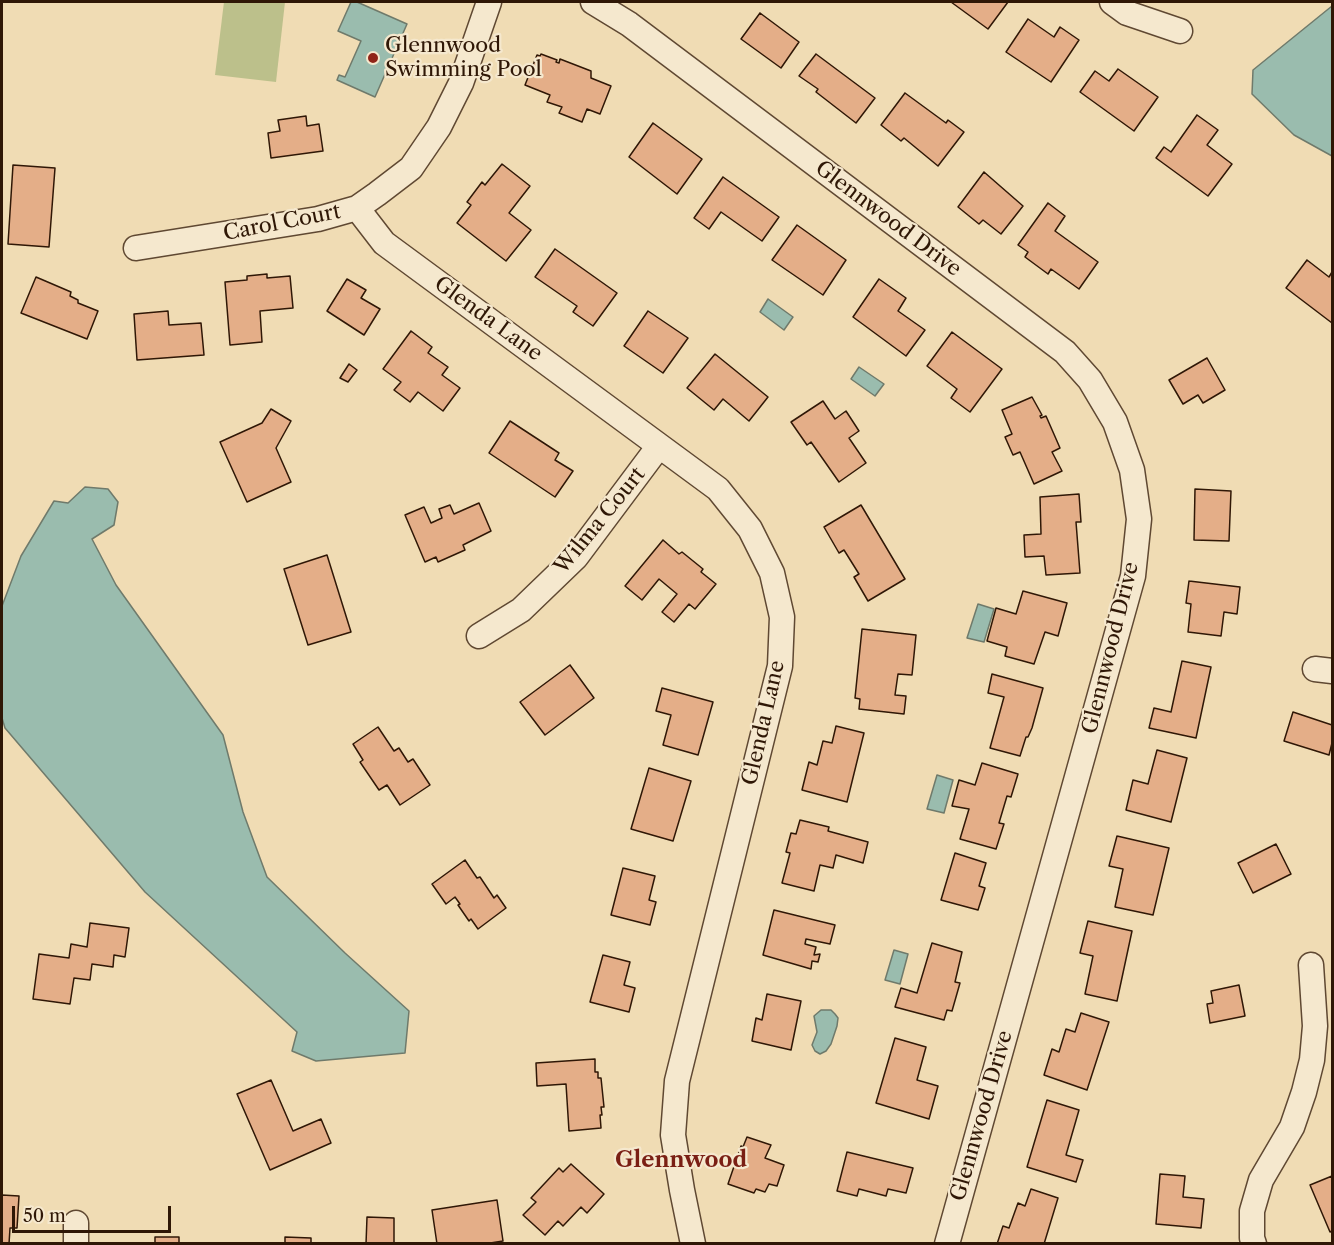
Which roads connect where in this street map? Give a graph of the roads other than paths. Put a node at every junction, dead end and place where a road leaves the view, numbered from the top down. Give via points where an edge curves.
1 (489, 2) edge
2 (593, 2) edge
3 (1112, 2) edge
4 (1179, 31) dead end
5 (357, 208) junction
6 (136, 248) dead end
7 (659, 446) junction
8 (479, 636) dead end
9 (1311, 965) dead end
10 (693, 1244) edge
11 (947, 1244) edge
12 (1254, 1244) edge

1 - 5 street, Carol Court via 461,83 439,127 411,168
2 - 11 street, Glennwood Drive via 628,24 1065,351 1090,380 1115,422 1132,470 1139,519 1133,576
3 - 4 street via 1126,13
5 - 6 street, Carol Court via 318,219
5 - 7 street, Glenda Lane via 384,243
7 - 8 street, Wilma Court via 576,557 521,610
7 - 10 street, Glenda Lane via 718,489 750,529 772,573 782,617 780,666 677,1081 673,1136
9 - 12 street via 1315,1026 1312,1060 1292,1127 1262,1180 1252,1211

